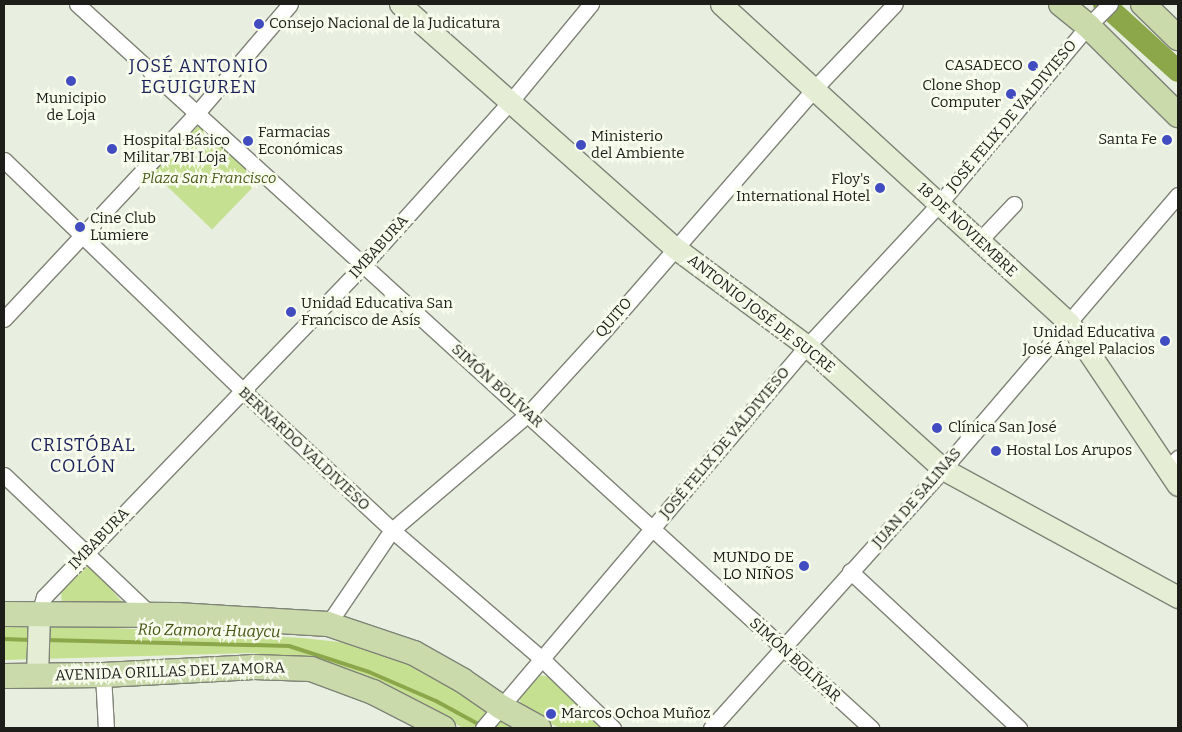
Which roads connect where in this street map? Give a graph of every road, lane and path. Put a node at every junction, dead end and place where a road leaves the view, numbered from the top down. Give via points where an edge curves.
1 (77, 4) edge
2 (290, 4) edge
3 (400, 4) edge
4 (591, 4) edge
5 (721, 4) edge
6 (895, 4) edge
7 (1061, 4) edge
8 (1110, 4) edge
9 (1143, 4) edge
10 (1090, 24) junction
11 (1178, 38) edge
12 (814, 89) junction
13 (511, 101) junction
14 (197, 113) junction
15 (1178, 115) edge
16 (4, 160) edge
17 (1178, 195) edge
18 (939, 204) junction
19 (1014, 204) dead end
20 (83, 235) junction
21 (979, 241) junction
22 (674, 247) junction
23 (364, 264) junction
24 (4, 319) edge
25 (1069, 323) junction
26 (806, 346) junction
27 (243, 391) junction
28 (528, 414) junction
29 (943, 468) junction
30 (1175, 471) edge
31 (4, 475) edge
32 (652, 529) junction
33 (392, 530) junction
34 (86, 552) junction
35 (850, 572) junction
36 (1178, 597) edge
37 (4, 614) edge
38 (39, 614) junction
39 (151, 615) junction
40 (328, 624) junction
41 (783, 649) junction
42 (542, 659) junction
43 (37, 675) junction
44 (103, 675) junction
45 (4, 676) edge
46 (501, 707) junction
47 (106, 728) edge
48 (443, 728) edge
49 (483, 728) edge
50 (539, 728) edge
51 (613, 728) edge
52 (711, 728) edge
53 (871, 728) edge
54 (1019, 728) edge

1 - 14 street, SIMÓN BOLÍVAR
2 - 14 street
3 - 13 street, ANTONIO JOSÉ DE SUCRE
4 - 13 street, IMBABURA
5 - 12 street, 18 DE NOVIEMBRE
6 - 12 street, QUITO
7 - 10 main road
8 - 10 street, JOSÉ FELIX DE VALDIVIESO
9 - 11 main road
10 - 15 main road
10 - 18 street, JOSÉ FELIX DE VALDIVIESO
12 - 18 street, 18 DE NOVIEMBRE
12 - 22 street, QUITO
13 - 22 street, ANTONIO JOSÉ DE SUCRE
13 - 23 street, IMBABURA
14 - 20 street
14 - 23 street, SIMÓN BOLÍVAR
16 - 20 street, BERNARDO VALDIVIESO
17 - 25 street, JUAN DE SALINAS
18 - 21 street, 18 DE NOVIEMBRE
18 - 26 street, JOSÉ FELIX DE VALDIVIESO
19 - 21 street
20 - 24 street
20 - 27 street, BERNARDO VALDIVIESO
21 - 25 street, 18 DE NOVIEMBRE
22 - 26 street, ANTONIO JOSÉ DE SUCRE
22 - 28 street, QUITO
23 - 27 street, IMBABURA
23 - 28 street, SIMÓN BOLÍVAR
25 - 29 street, JUAN DE SALINAS
25 - 30 street, 18 DE NOVIEMBRE
26 - 29 street, ANTONIO JOSÉ DE SUCRE
26 - 32 street, JOSÉ FELIX DE VALDIVIESO
27 - 33 street, BERNARDO VALDIVIESO
27 - 34 street, IMBABURA
28 - 32 street, SIMÓN BOLÍVAR
28 - 33 street, QUITO
29 - 35 street, JUAN DE SALINAS
29 - 36 street, ANTONIO JOSÉ DE SUCRE
31 - 34 street
32 - 41 street, SIMÓN BOLÍVAR
32 - 42 street, JOSÉ FELIX DE VALDIVIESO
33 - 40 street, QUITO
33 - 42 street, BERNARDO VALDIVIESO
34 - 38 street, IMBABURA via 44,597
34 - 39 street
35 - 41 street, JUAN DE SALINAS
35 - 54 street
37 - 38 main road
38 - 39 main road
38 - 43 street
39 - 40 main road
40 - 46 main road via 414,653
41 - 52 street, JUAN DE SALINAS
41 - 53 street, SIMÓN BOLÍVAR
42 - 46 street, JOSÉ FELIX DE VALDIVIESO
42 - 51 street, BERNARDO VALDIVIESO
43 - 44 main road, AVENIDA ORILLAS DEL ZAMORA
43 - 45 main road, AVENIDA ORILLAS DEL ZAMORA
44 - 47 street
44 - 48 main road, AVENIDA ORILLAS DEL ZAMORA via 254,667 311,669 373,692
46 - 49 street, JOSÉ FELIX DE VALDIVIESO
46 - 50 main road

